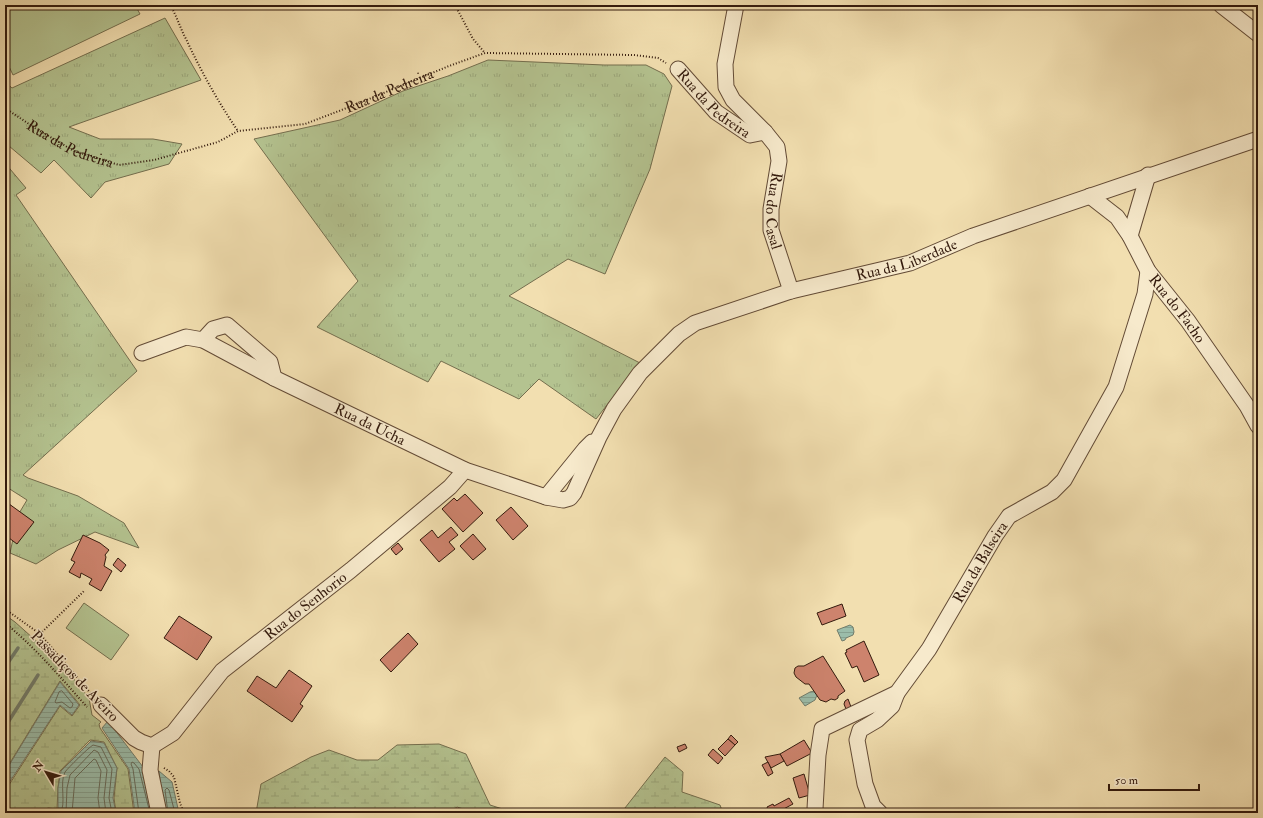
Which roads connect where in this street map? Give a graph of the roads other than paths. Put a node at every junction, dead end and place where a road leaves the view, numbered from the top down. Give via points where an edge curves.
1 (736, 5) edge
2 (1221, 5) edge
3 (1258, 34) edge
4 (678, 69) road end
5 (765, 132) junction
6 (1258, 139) edge
7 (1148, 175) junction
8 (1090, 196) junction
9 (1130, 236) junction
10 (1148, 271) junction
11 (791, 291) junction
12 (203, 340) junction
13 (142, 353) dead end
14 (274, 378) junction
15 (1258, 426) edge
16 (465, 470) junction
17 (897, 693) junction
18 (95, 707) road end
19 (152, 746) junction
20 (159, 813) edge
21 (816, 813) edge
22 (880, 813) edge

1 - 5 street, Rua do Casal via 725,64 726,87 733,100
2 - 3 street
4 - 5 street, Rua da Pedreira via 716,112 750,135
5 - 11 street, Rua do Casal via 777,147 779,161 771,209 771,230
6 - 7 street, Rua da Liberdade
7 - 8 street, Rua da Liberdade
7 - 9 street
8 - 9 street, Rua do Facho via 1117,217
8 - 11 street, Rua da Liberdade via 973,236 910,263
9 - 10 street, Rua do Facho
10 - 15 street, Rua do Facho via 1188,321
10 - 17 street, Rua da Balseira via 1145,294 1116,387 1064,480 1052,492 1009,516 929,649
11 - 16 street, Rua da Liberdade via 695,323 679,334 640,373 614,409 570,498 546,498
12 - 13 street, Rua da Ucha via 186,337
12 - 14 street, Rua da Ucha
12 - 14 street via 213,329 226,325 270,362
14 - 16 street, Rua da Ucha
16 - 19 street, Rua do Senhorio via 450,487 351,570 222,671 173,733
17 - 21 street, Rua da Balseira via 822,729 818,755
17 - 22 street via 892,706 877,720 860,730 857,740 864,784 873,806
18 - 19 street via 134,738
19 - 20 street via 150,770

